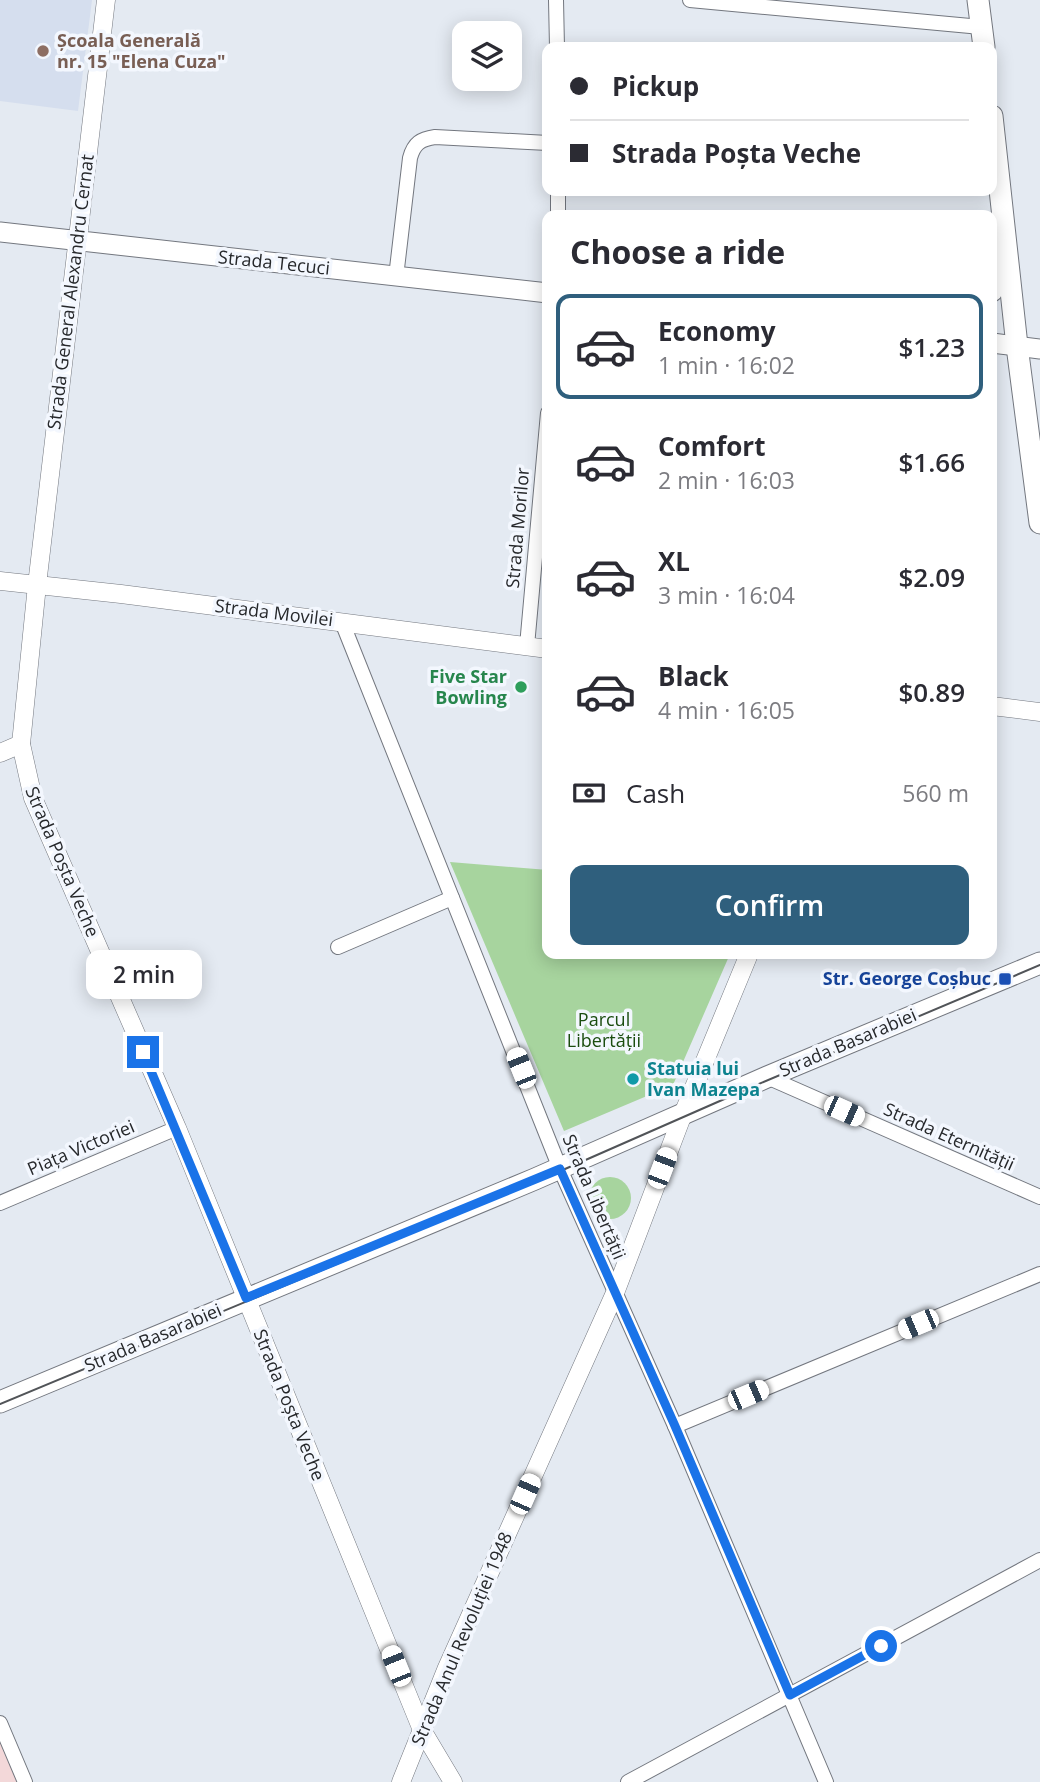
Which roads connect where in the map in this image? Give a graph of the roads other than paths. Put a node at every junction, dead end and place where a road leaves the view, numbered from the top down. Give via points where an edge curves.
1 (106, 0) edge
2 (556, 0) edge
3 (690, 0) edge
4 (978, 0) edge
5 (982, 37) edge
6 (557, 42) edge
7 (542, 143) edge
8 (997, 161) edge
9 (0, 232) edge
10 (77, 241) junction
11 (1007, 250) junction
12 (396, 277) junction
13 (997, 277) edge
14 (542, 292) edge
15 (997, 344) edge
16 (1017, 346) junction
17 (1040, 349) edge
18 (1035, 435) edge
19 (542, 480) edge
20 (1040, 523) edge
21 (0, 581) edge
22 (37, 585) junction
23 (342, 622) junction
24 (527, 646) junction
25 (542, 648) edge
26 (997, 707) edge
27 (1040, 712) edge
28 (22, 744) junction
29 (0, 753) edge
30 (452, 898) junction
31 (338, 947) dead end
32 (747, 959) edge
33 (1040, 963) edge
34 (766, 1077) junction
35 (683, 1114) junction
36 (177, 1128) junction
37 (560, 1169) junction
38 (1040, 1197) edge
39 (0, 1203) edge
40 (1040, 1274) edge
41 (615, 1293) junction
42 (246, 1298) junction
43 (0, 1402) edge
44 (675, 1426) junction
45 (1040, 1560) edge
46 (790, 1695) junction
47 (0, 1723) edge
48 (422, 1730) junction
49 (25, 1782) edge
50 (401, 1782) edge
51 (453, 1782) edge
52 (628, 1782) edge
53 (826, 1782) edge

1 - 10 street, Strada General Alexandru Cernat
2 - 6 street
3 - 5 street
4 - 5 main road
7 - 12 street via 436,137 418,143 410,158
8 - 11 main road
9 - 10 main road, Strada Tecuci
10 - 12 main road, Strada Tecuci
10 - 22 street, Strada General Alexandru Cernat
11 - 13 main road
11 - 16 main road
12 - 14 main road, Strada Tecuci
15 - 16 main road
16 - 17 main road
16 - 18 main road
18 - 20 main road
19 - 24 street, Strada Morilor
21 - 22 street, Strada Movilei
22 - 23 street, Strada Movilei
22 - 28 street, Strada Poșta Veche
23 - 24 street, Strada Movilei
23 - 30 street, Strada Libertății
24 - 25 street, Strada Movilei
26 - 27 street
28 - 29 street
28 - 36 street, Strada Poșta Veche via 33,798
30 - 31 street
30 - 37 street, Strada Libertății
32 - 35 street, Strada Anul Revoluției 1948
33 - 34 main road, Strada Basarabiei
34 - 35 main road, Strada Basarabiei
34 - 38 street, Strada Eternității
35 - 37 main road, Strada Basarabiei
35 - 41 street, Strada Anul Revoluției 1948
36 - 39 street, Piața Victoriei
36 - 42 street, Strada Poșta Veche
37 - 41 street, Strada Libertății
37 - 42 main road, Strada Basarabiei
40 - 44 street
41 - 44 street, Strada Libertății
41 - 48 street, Strada Anul Revoluției 1948
42 - 43 main road, Strada Basarabiei
42 - 48 street, Strada Poșta Veche
44 - 46 street, Strada Libertății
45 - 46 street
46 - 52 street
46 - 53 street, Strada Libertății
47 - 49 street
48 - 50 street, Strada Anul Revoluției 1948
48 - 51 street, Strada Poșta Veche

